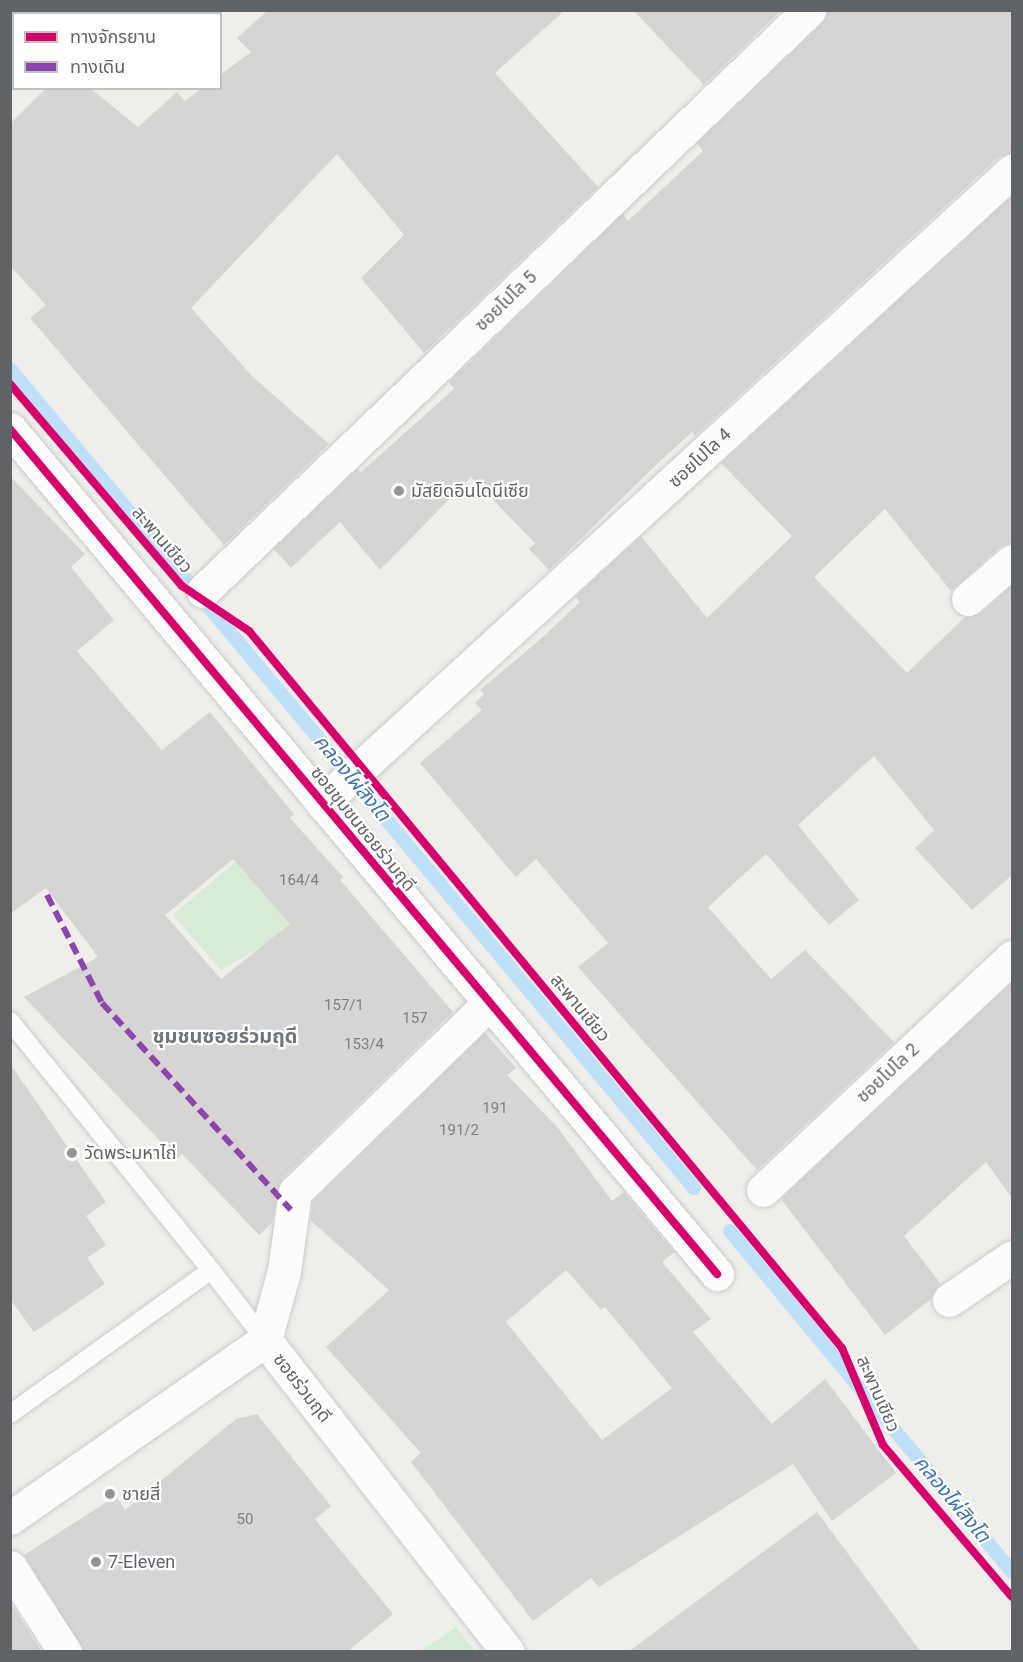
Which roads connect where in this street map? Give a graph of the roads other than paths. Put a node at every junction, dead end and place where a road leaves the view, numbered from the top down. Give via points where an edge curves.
1 (809, 10) edge
2 (1012, 171) edge
3 (10, 429) edge
4 (1012, 561) edge
5 (202, 591) dead end
6 (968, 599) dead end
7 (332, 794) junction
8 (1012, 957) edge
9 (487, 1005) junction
10 (10, 1021) edge
11 (763, 1190) dead end
12 (1012, 1257) edge
13 (211, 1270) junction
14 (717, 1274) dead end
15 (949, 1300) dead end
16 (265, 1340) junction
17 (10, 1414) edge
18 (11, 1517) edge
19 (10, 1567) edge
20 (65, 1652) edge
21 (508, 1652) edge

1 - 5 street, ซอยโปโล 5
2 - 7 street, ซอยโปโล 4
3 - 7 street, ซอยชุมชนซอยร่วมฤดี
4 - 6 street
7 - 9 street, ซอยชุมชนซอยร่วมฤดี
8 - 11 street, ซอยโปโล 2
9 - 14 street, ซอยชุมชนซอยร่วมฤดี
9 - 16 street via 295,1192 284,1271
10 - 13 lane
12 - 15 street
13 - 16 lane
13 - 17 lane
16 - 18 street, ซอยร่วมฤดี
16 - 21 street, ซอยร่วมฤดี
19 - 20 street

